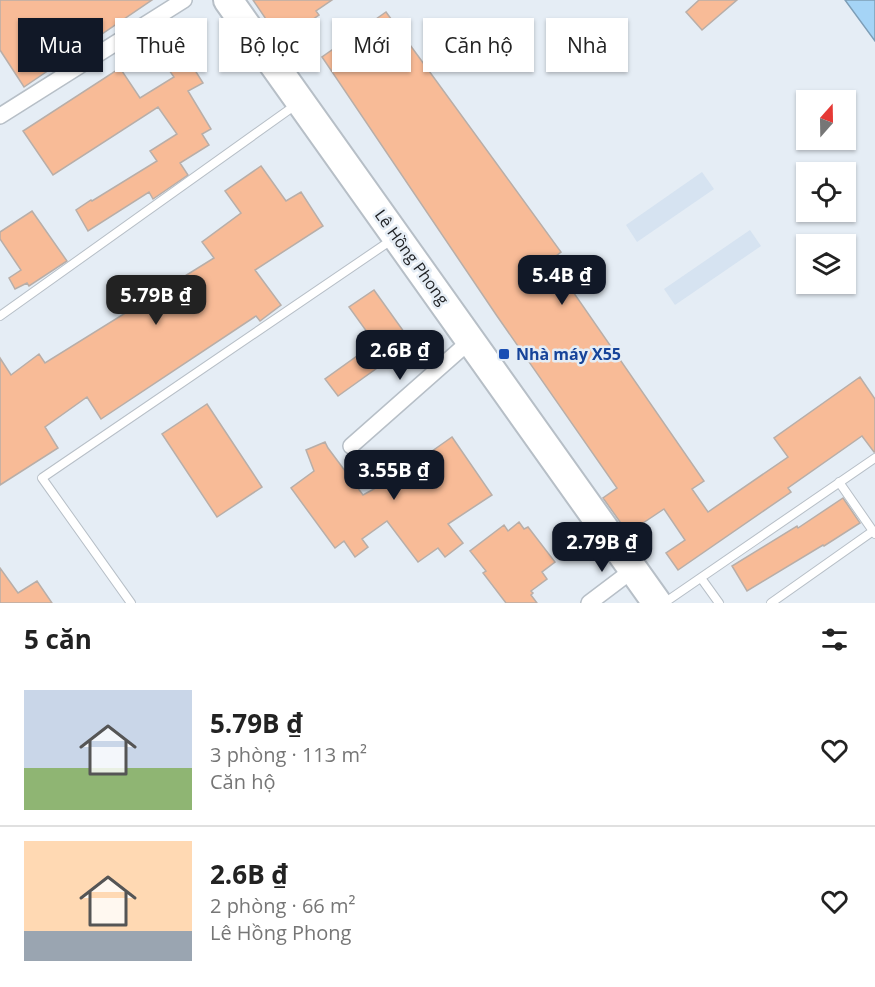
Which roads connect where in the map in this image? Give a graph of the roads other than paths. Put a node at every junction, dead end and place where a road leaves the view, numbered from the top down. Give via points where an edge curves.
1 (184, 0) edge
2 (228, 0) edge
3 (301, 102) junction
4 (0, 116) edge
5 (397, 236) junction
6 (0, 316) edge
7 (471, 340) junction
8 (351, 446) dead end
9 (875, 458) edge
10 (839, 482) junction
11 (874, 533) edge
12 (634, 569) junction
13 (701, 578) junction
14 (131, 603) edge
15 (589, 603) edge
16 (657, 603) edge
17 (664, 603) edge
18 (719, 603) edge
19 (771, 603) edge

1 - 4 street
2 - 3 highway, Lê Hồng Phong
3 - 5 highway, Lê Hồng Phong
3 - 6 lane
5 - 7 highway, Lê Hồng Phong
5 - 14 lane via 42,478
7 - 8 street
7 - 12 highway, Lê Hồng Phong
9 - 10 lane
10 - 11 lane
10 - 13 lane
11 - 19 lane
12 - 15 street
12 - 16 highway, Lê Hồng Phong
13 - 17 lane
13 - 18 lane

